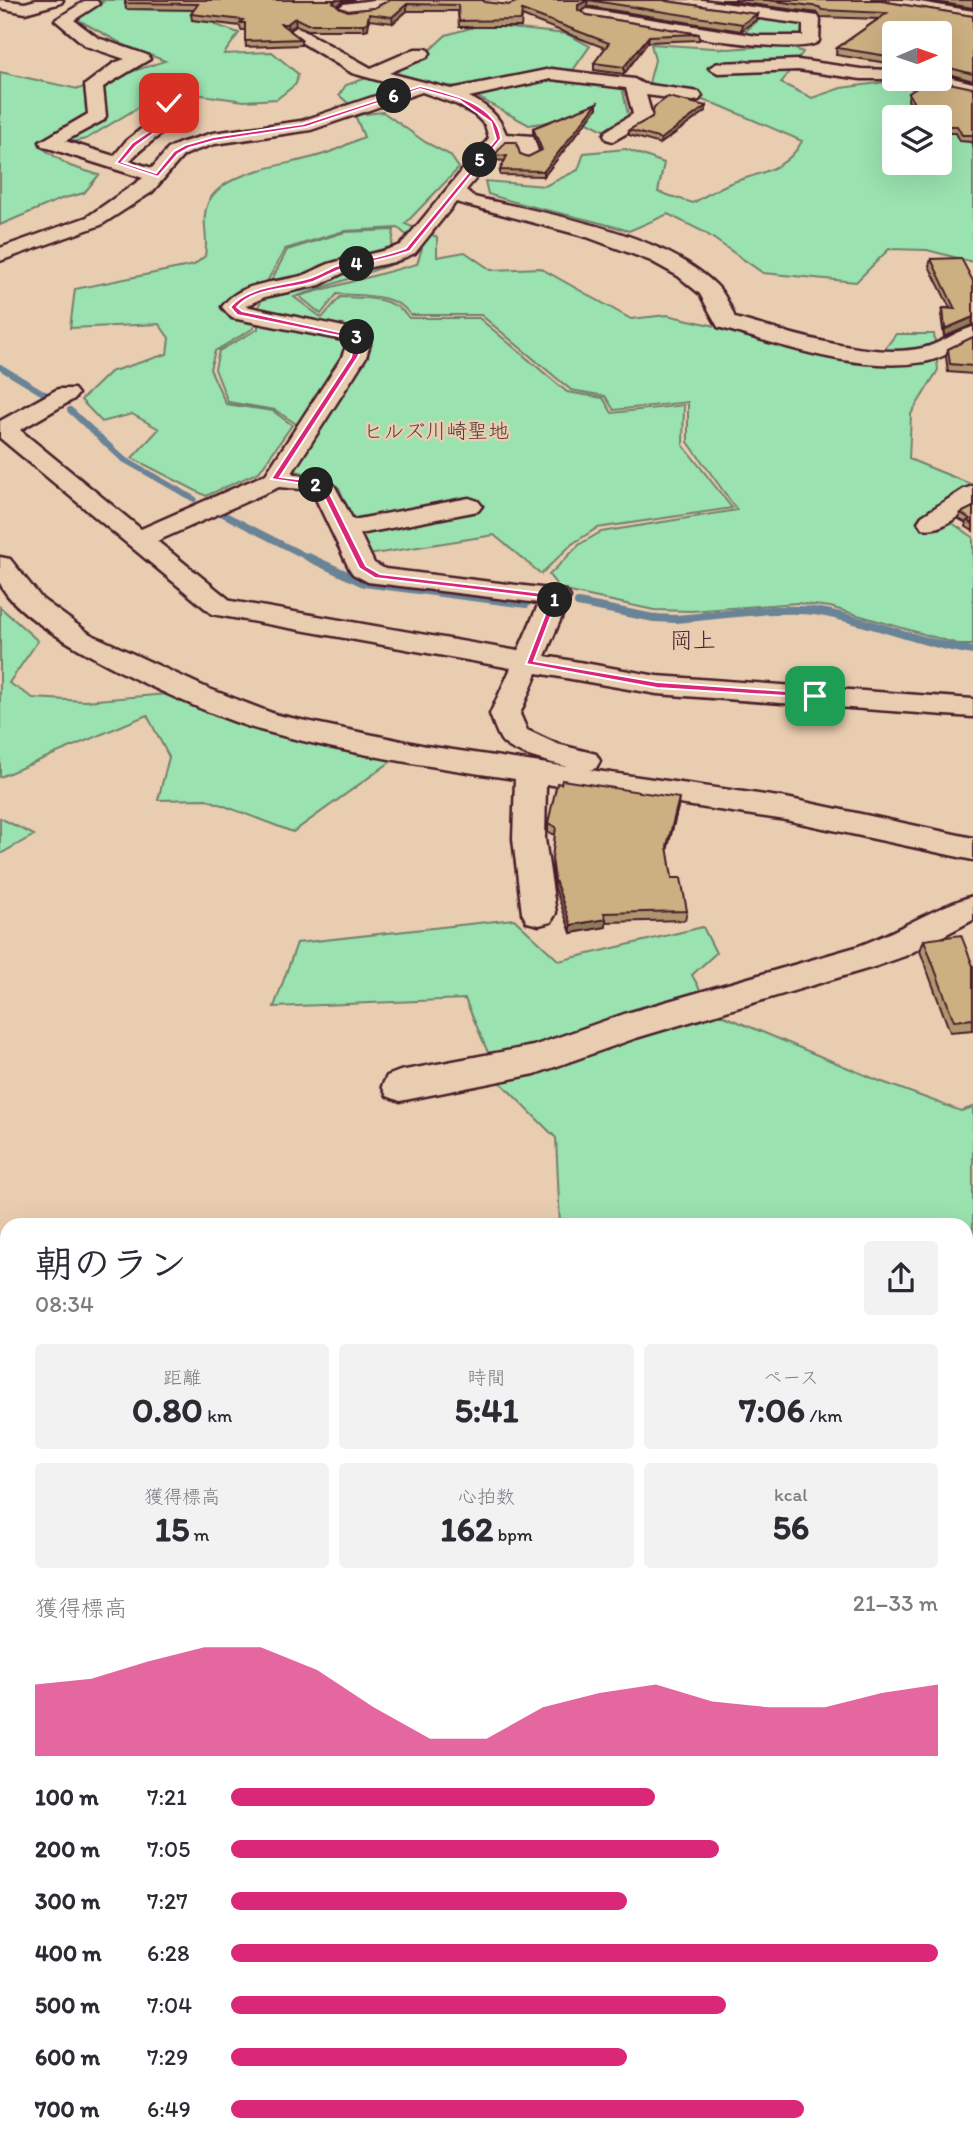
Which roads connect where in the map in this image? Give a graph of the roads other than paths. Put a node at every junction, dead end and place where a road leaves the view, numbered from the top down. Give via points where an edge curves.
1 (55, 0) edge
2 (386, 0) edge
3 (493, 0) edge
4 (666, 0) edge
5 (880, 0) edge
6 (91, 4) edge
7 (0, 5) edge
8 (517, 6) edge
9 (344, 9) edge
10 (587, 14) edge
11 (973, 16) edge
12 (297, 33) edge
13 (421, 53) dead end
14 (718, 68) dead end
15 (368, 73) junction
16 (882, 75) edge
17 (952, 83) edge
18 (420, 87) junction
19 (635, 88) junction
20 (973, 88) edge
21 (184, 95) dead end
22 (450, 95) junction
23 (693, 96) dead end
24 (613, 135) dead end
25 (499, 139) junction
26 (529, 154) edge
27 (119, 163) junction
28 (158, 176) junction
29 (455, 191) junction
30 (0, 255) edge
31 (973, 334) edge
32 (66, 394) dead end
33 (2, 430) edge
34 (275, 479) junction
35 (973, 494) edge
36 (469, 506) dead end
37 (931, 522) dead end
38 (345, 529) junction
39 (140, 539) junction
40 (0, 565) edge
41 (529, 662) junction
42 (973, 708) edge
43 (530, 772) junction
44 (665, 792) junction
45 (973, 849) edge
46 (973, 908) edge
47 (539, 913) dead end
48 (400, 1086) dead end

1 - 7 street via 25,8
2 - 9 street
3 - 8 street via 491,3
4 - 10 street via 812,20 811,41 757,41
5 - 11 street
6 - 27 street via 63,19 92,42 141,59 94,85 97,116 49,142
12 - 15 street
13 - 15 street
14 - 16 street via 798,65
15 - 18 street
17 - 20 street
18 - 22 street
18 - 28 street via 304,126 187,147 176,152
19 - 22 street via 634,84 551,74
19 - 23 street
19 - 24 street via 643,116
21 - 27 street via 167,98 162,125 134,144
22 - 25 street via 494,121
25 - 26 street via 526,140
25 - 29 street
27 - 28 street
28 - 30 street via 94,221
29 - 31 street via 467,201 639,248 687,272 719,305 726,322 833,349 894,356 934,352
29 - 34 street via 408,249 258,292 233,307 240,313 359,337 354,357
32 - 33 street
33 - 39 street
34 - 38 street via 313,483 324,490
34 - 39 street
35 - 37 street
36 - 38 street
38 - 41 street via 363,568 378,576 556,597
39 - 41 street via 222,608
40 - 43 street via 32,605 80,640 231,709 324,737
41 - 42 street via 657,685
41 - 44 street via 506,714 514,736 547,751 667,781
43 - 44 street
43 - 47 street via 529,839
44 - 45 street via 786,809
46 - 48 street via 866,957 639,1023 535,1060

